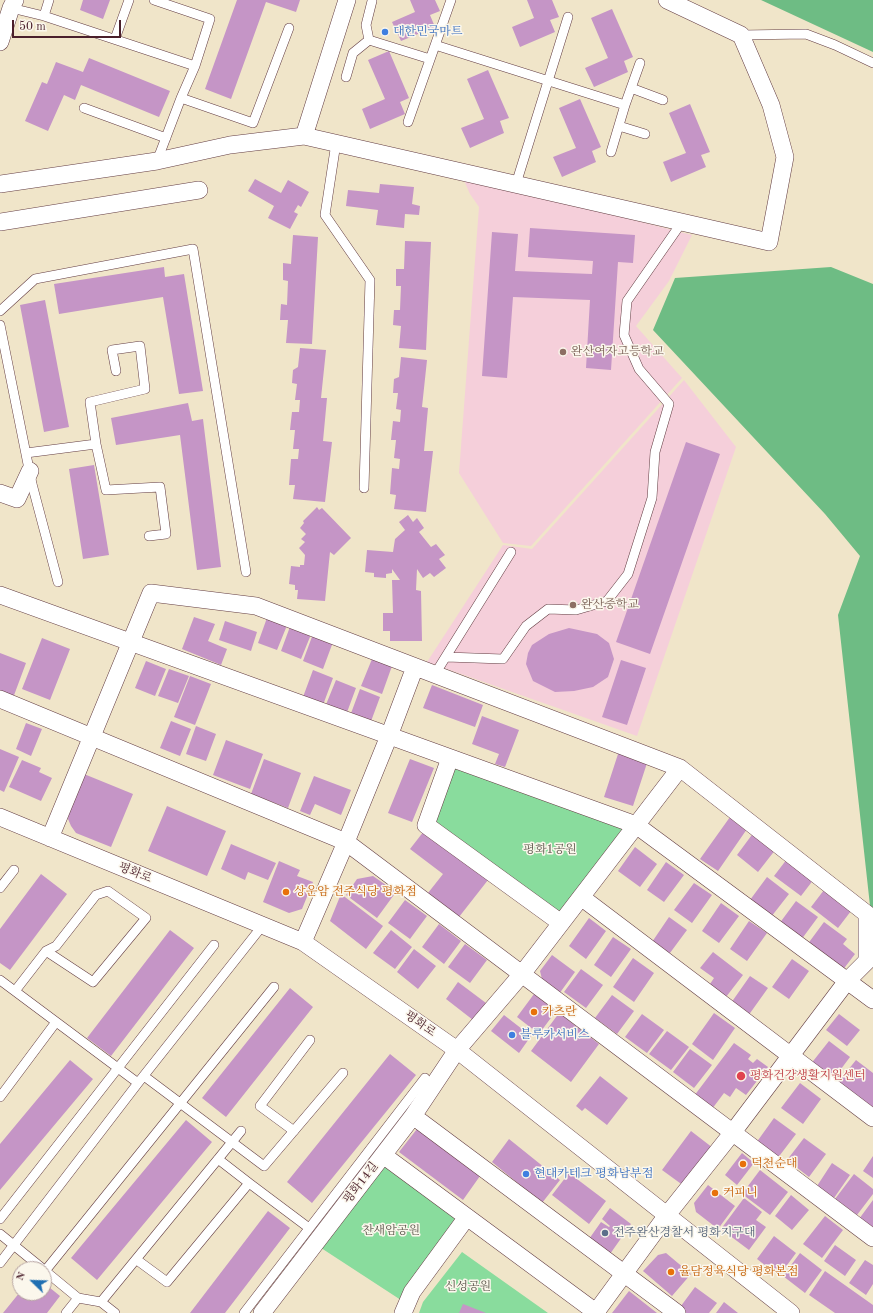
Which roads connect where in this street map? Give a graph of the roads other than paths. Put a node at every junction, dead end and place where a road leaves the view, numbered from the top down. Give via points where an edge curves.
1 (49, 0) edge
2 (129, 0) edge
3 (154, 0) edge
4 (347, 0) edge
5 (451, 0) edge
6 (667, 0) edge
7 (372, 1) dead end
8 (13, 4) edge
9 (44, 16) junction
10 (568, 17) dead end
11 (289, 28) dead end
12 (741, 35) junction
13 (115, 40) junction
14 (369, 40) junction
15 (0, 42) edge
16 (435, 45) junction
17 (430, 59) junction
18 (873, 62) edge
19 (640, 63) dead end
20 (194, 66) junction
21 (346, 77) dead end
22 (548, 80) junction
23 (631, 88) junction
24 (181, 98) junction
25 (663, 100) dead end
26 (625, 105) junction
27 (84, 108) dead end
28 (408, 122) dead end
29 (619, 126) junction
30 (645, 134) dead end
31 (304, 136) junction
32 (166, 138) junction
33 (336, 143) junction
34 (611, 152) dead end
35 (158, 161) junction
36 (0, 184) edge
37 (516, 184) junction
38 (199, 190) dead end
39 (0, 222) edge
40 (682, 222) junction
41 (0, 311) edge
42 (0, 326) edge
43 (116, 371) dead end
44 (96, 444) junction
45 (26, 453) junction
46 (30, 470) junction
47 (364, 488) dead end
48 (0, 493) edge
49 (149, 536) dead end
50 (511, 552) dead end
51 (246, 572) dead end
52 (58, 582) dead end
53 (0, 595) edge
54 (131, 642) junction
55 (446, 657) junction
56 (415, 667) junction
57 (435, 674) junction
58 (0, 699) edge
59 (389, 736) junction
60 (91, 737) junction
61 (450, 758) junction
62 (680, 768) junction
63 (0, 817) edge
64 (636, 825) junction
65 (50, 838) junction
66 (346, 842) junction
67 (14, 870) dead end
68 (0, 888) edge
69 (582, 897) junction
70 (561, 923) junction
71 (263, 925) junction
72 (303, 942) junction
73 (214, 945) dead end
74 (46, 951) junction
75 (522, 974) junction
76 (0, 980) edge
77 (847, 980) junction
78 (274, 987) dead end
79 (15, 991) junction
80 (873, 1000) edge
81 (56, 1022) junction
82 (310, 1040) dead end
83 (457, 1050) junction
84 (790, 1055) junction
85 (118, 1068) junction
86 (343, 1073) dead end
87 (425, 1078) dead end
88 (141, 1080) junction
89 (0, 1096) edge
90 (180, 1103) junction
91 (413, 1116) junction
92 (873, 1118) edge
93 (241, 1131) dead end
94 (294, 1131) junction
95 (733, 1132) junction
96 (232, 1142) junction
97 (383, 1155) junction
98 (218, 1159) junction
99 (249, 1183) junction
100 (667, 1215) junction
101 (467, 1218) junction
102 (0, 1219) edge
103 (310, 1228) junction
104 (0, 1234) edge
105 (873, 1238) edge
106 (14, 1245) junction
107 (137, 1260) junction
108 (33, 1261) edge
109 (51, 1261) edge
110 (0, 1263) edge
111 (625, 1274) junction
112 (52, 1277) edge
113 (78, 1298) junction
114 (101, 1302) junction
115 (597, 1312) edge
116 (66, 1313) edge
117 (115, 1313) edge
118 (244, 1313) edge
119 (262, 1313) edge
120 (403, 1313) edge
121 (677, 1313) edge
122 (791, 1313) edge

1 - 9 lane
2 - 13 lane
3 - 20 lane via 210,19
4 - 31 street
5 - 16 lane
6 - 12 street
7 - 14 lane via 366,25
8 - 9 lane
8 - 15 street
9 - 13 lane
10 - 22 lane
11 - 24 lane via 253,122
12 - 18 lane via 806,34
12 - 40 street via 771,105 785,157 769,242
13 - 20 lane
14 - 17 lane
14 - 21 lane via 353,53
16 - 17 lane
16 - 22 lane
17 - 28 lane
19 - 23 lane
20 - 24 lane
22 - 26 lane
22 - 37 lane
23 - 25 lane
23 - 26 lane
24 - 32 lane
26 - 29 lane
27 - 32 lane
29 - 30 lane
29 - 34 lane
31 - 33 street
31 - 35 street via 230,145
32 - 35 lane
33 - 37 street
33 - 47 lane via 325,215 370,280
35 - 36 street
37 - 40 street
38 - 39 street
40 - 55 lane via 627,302 624,335 639,369 669,404 654,452 652,498 628,574 607,601 576,610 548,610 526,626 503,659
41 - 51 lane via 35,279 193,249
42 - 45 lane
43 - 44 lane via 112,350 140,346 146,389 90,402
44 - 45 lane
44 - 49 lane via 106,490 160,487 166,534
45 - 46 lane
46 - 48 street via 17,499
46 - 52 lane
50 - 55 lane
53 - 54 street
54 - 56 street via 151,593 256,606
54 - 59 street
54 - 60 street
55 - 57 lane
56 - 57 street
56 - 59 street
57 - 62 street
58 - 60 street
59 - 61 street
59 - 66 street
60 - 65 street
60 - 66 street
61 - 64 street
61 - 70 street via 426,825
62 - 64 street, 평화14길
62 - 77 street via 867,914 867,961
63 - 65 street, 평화로
64 - 69 street, 평화14길
64 - 77 street
65 - 71 street, 평화로
66 - 72 street
66 - 75 street
67 - 68 lane
69 - 70 street, 평화14길
69 - 84 street
70 - 75 street, 평화14길
71 - 72 street, 평화로
71 - 88 lane
72 - 83 street, 평화로
73 - 85 lane
74 - 74 lane via 56,946 96,895 108,891 146,918 93,982
74 - 79 lane
75 - 83 street, 평화14길
75 - 95 street
76 - 79 lane
77 - 80 street
77 - 84 street
78 - 90 lane
79 - 81 lane
81 - 85 lane
81 - 89 lane
82 - 94 lane via 260,1106
83 - 91 street, 평화14길
83 - 100 street, 평화로
84 - 92 street
84 - 95 street
85 - 88 lane
85 - 102 lane
86 - 94 lane
87 - 103 lane
88 - 90 lane
88 - 106 lane
90 - 96 lane
90 - 109 lane
91 - 97 street, 평화14길
91 - 111 street
93 - 96 lane
94 - 96 lane via 264,1166
95 - 100 street
95 - 105 street
96 - 98 lane
97 - 101 street
97 - 119 street, 평화14길
98 - 99 lane
98 - 107 lane
99 - 103 lane
99 - 107 lane via 167,1282
100 - 111 street
100 - 122 street, 평화로
101 - 115 street
101 - 120 street via 412,1292
103 - 118 lane
104 - 106 lane
106 - 108 lane
106 - 110 lane
107 - 114 lane
111 - 115 street
111 - 121 street
112 - 113 lane
113 - 114 lane
113 - 116 lane
114 - 117 lane

